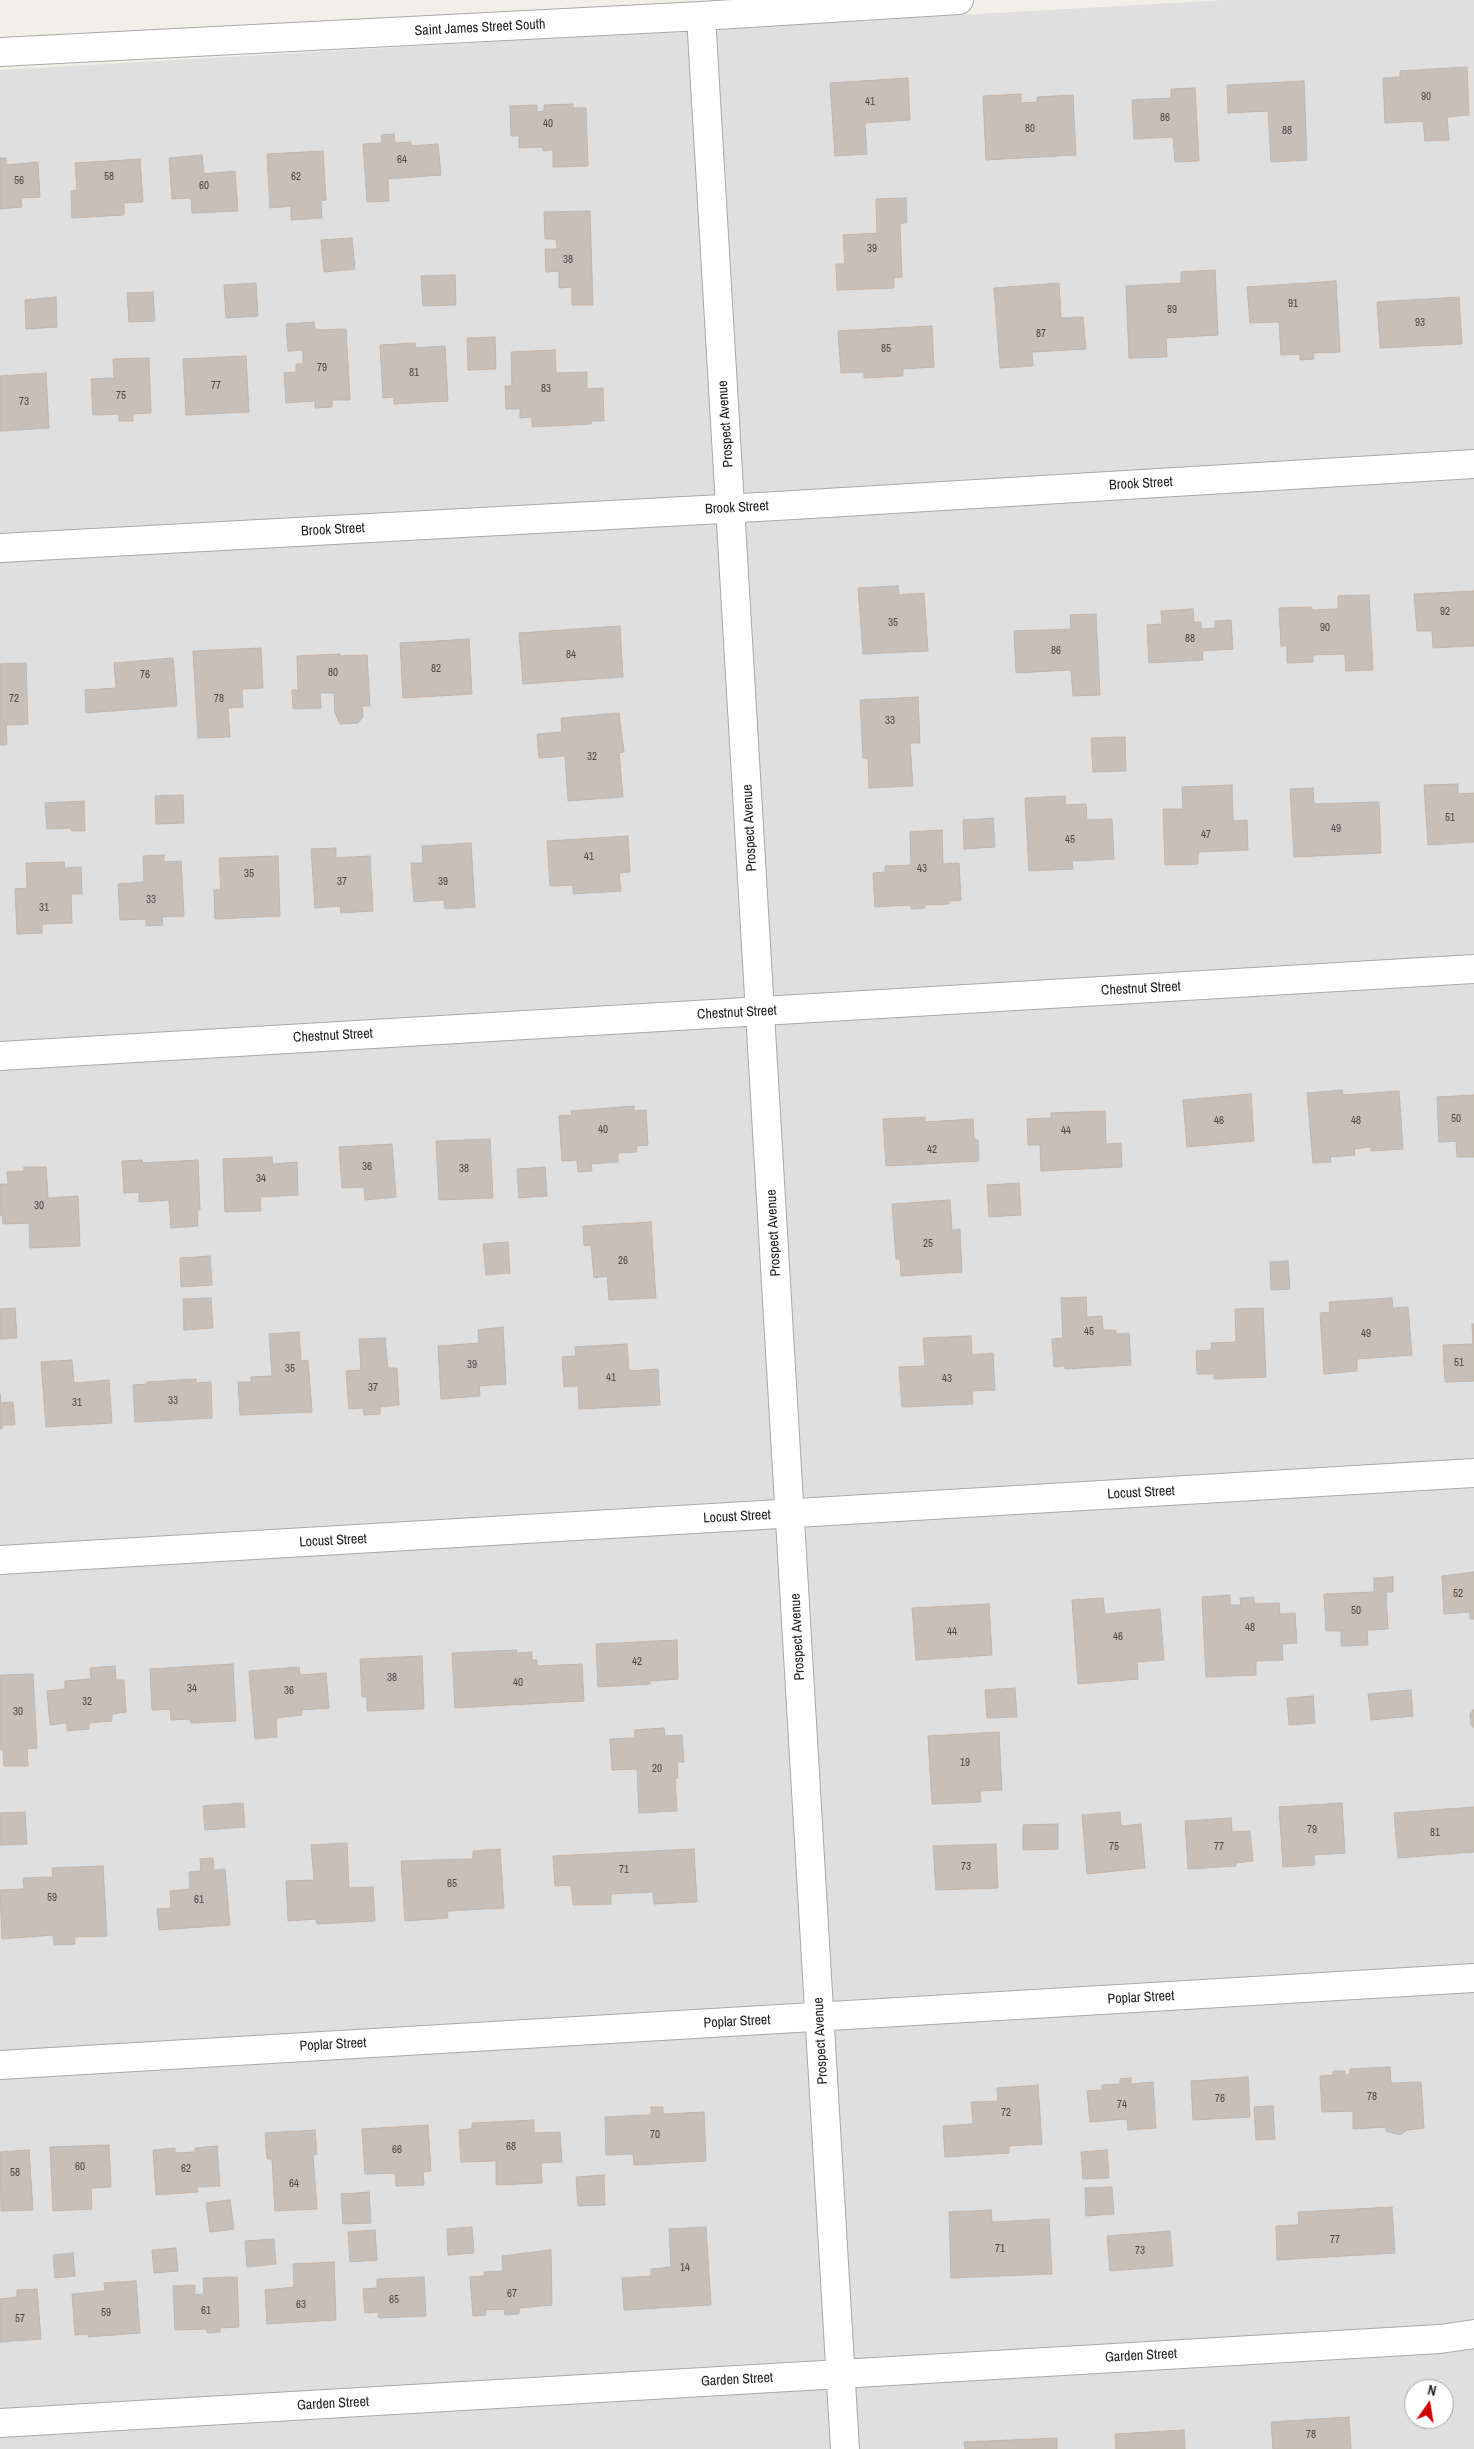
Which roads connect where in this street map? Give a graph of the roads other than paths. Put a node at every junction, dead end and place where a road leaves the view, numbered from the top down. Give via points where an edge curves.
1 (959, 0) edge
2 (701, 16) junction
3 (0, 52) edge
4 (1474, 464) edge
5 (732, 508) junction
6 (0, 548) edge
7 (1474, 969) edge
8 (761, 1011) junction
9 (0, 1056) edge
10 (1474, 1473) edge
11 (791, 1513) junction
12 (0, 1560) edge
13 (1474, 1978) edge
14 (820, 2017) junction
15 (0, 2064) edge
16 (1474, 2334) edge
17 (841, 2374) junction
18 (0, 2423) edge
19 (845, 2449) edge

1 - 2 street, Saint James Street South
2 - 3 street, Saint James Street South
2 - 5 street, Prospect Avenue
4 - 5 street, Brook Street
5 - 6 street, Brook Street
5 - 8 street, Prospect Avenue
7 - 8 street, Chestnut Street
8 - 9 street, Chestnut Street
8 - 11 street, Prospect Avenue
10 - 11 street, Locust Street
11 - 12 street, Locust Street
11 - 14 street, Prospect Avenue
13 - 14 street, Poplar Street
14 - 15 street, Poplar Street
14 - 17 street, Prospect Avenue
16 - 17 street, Garden Street via 1440,2339
17 - 18 street, Garden Street
17 - 19 street, Prospect Avenue

